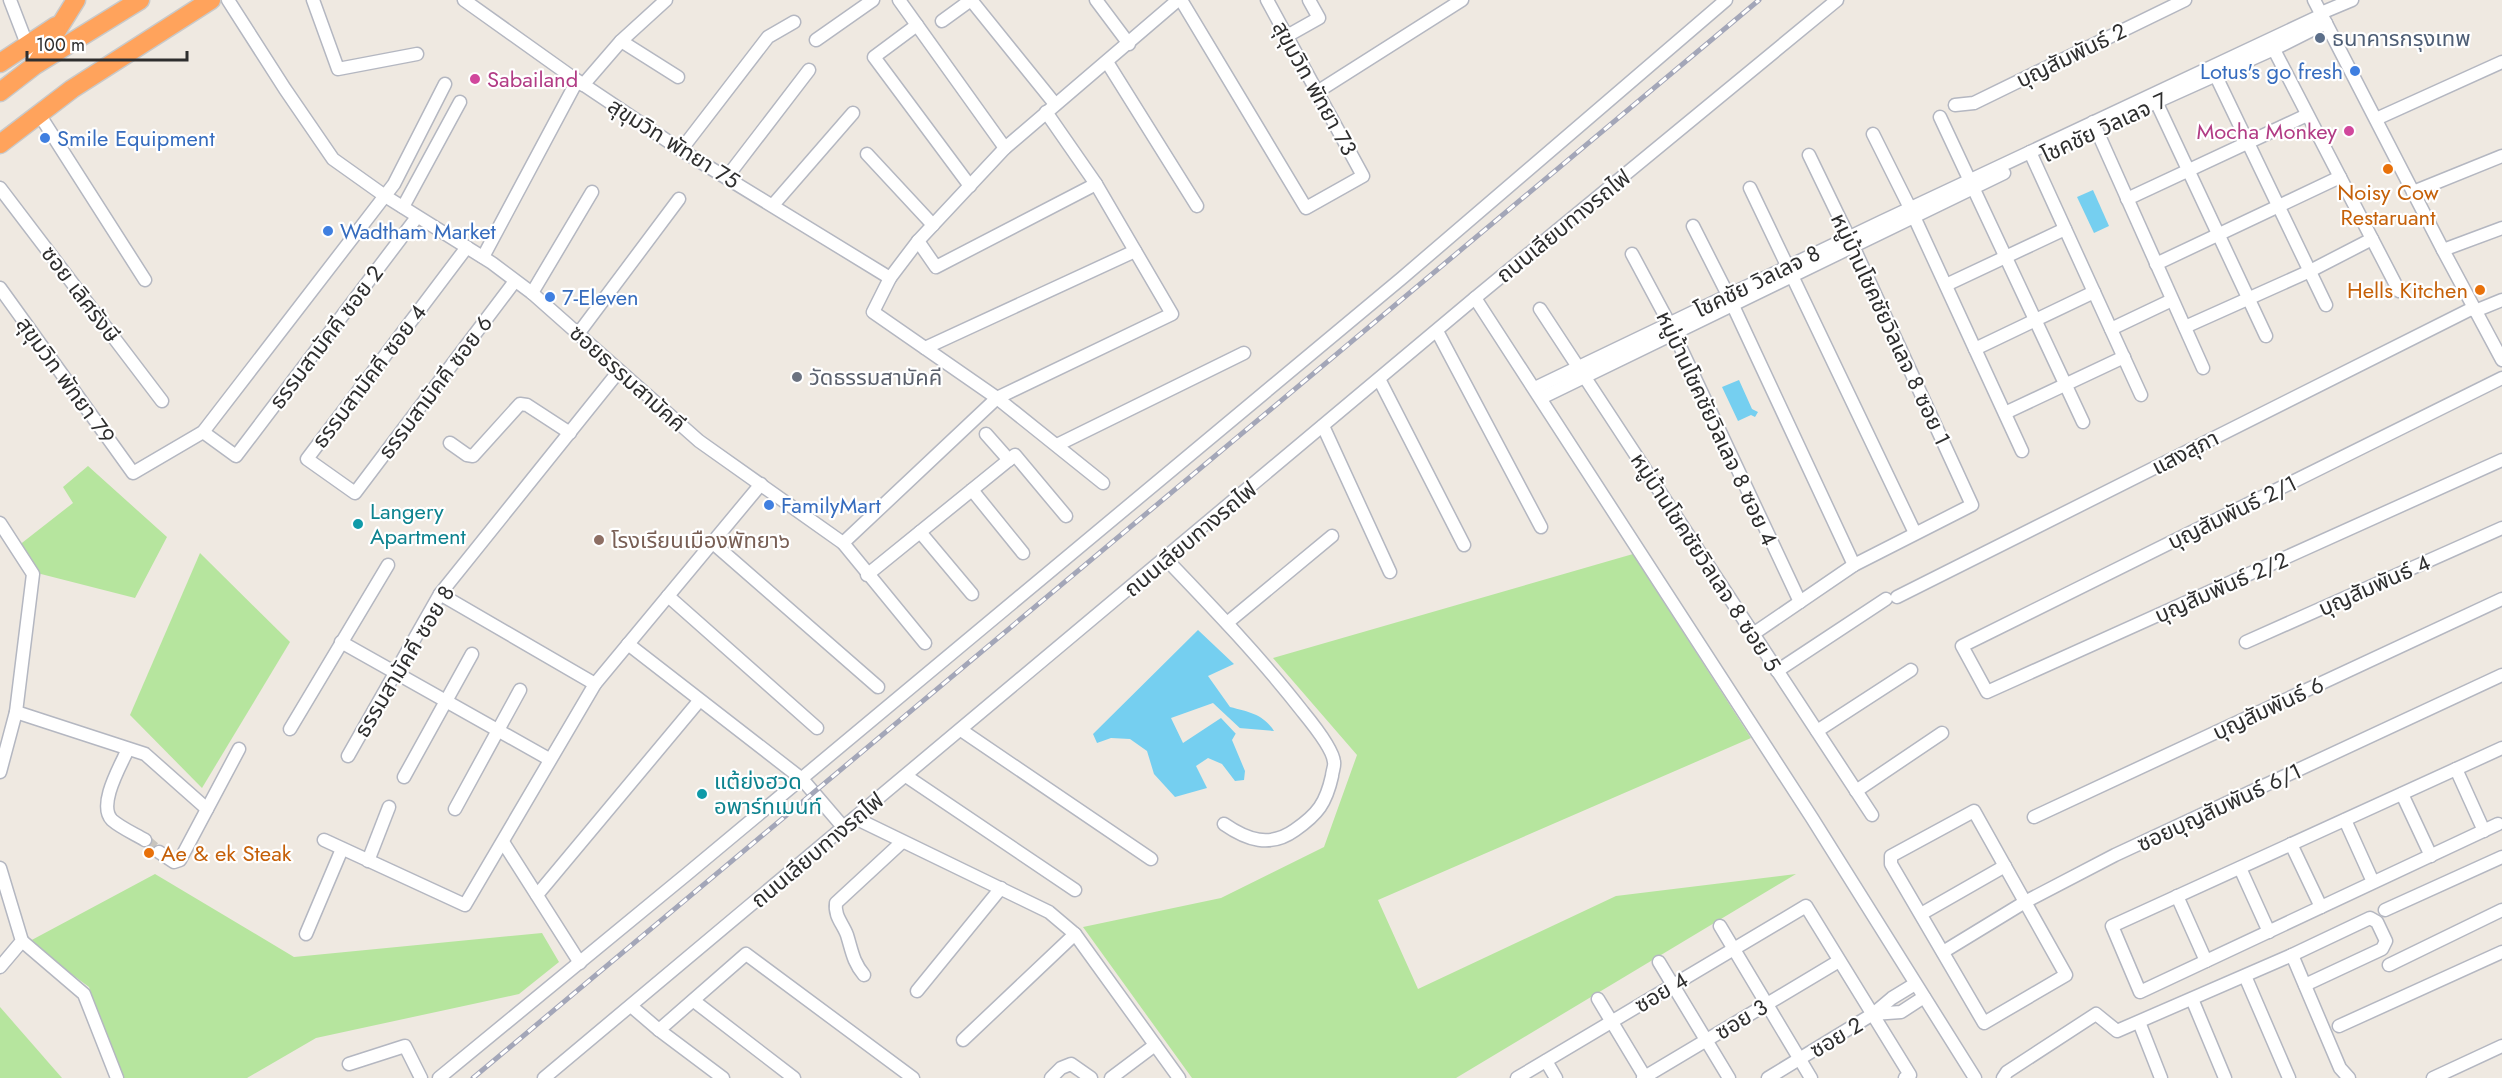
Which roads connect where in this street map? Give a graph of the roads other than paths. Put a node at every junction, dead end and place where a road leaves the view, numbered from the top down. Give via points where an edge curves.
1 (10, 0) edge
2 (76, 0) edge
3 (140, 0) edge
4 (211, 0) edge
5 (228, 0) edge
6 (313, 0) edge
7 (464, 0) edge
8 (666, 0) edge
9 (873, 0) edge
10 (899, 0) edge
11 (1096, 0) edge
12 (1179, 0) edge
13 (1267, 0) edge
14 (1309, 0) edge
15 (1462, 0) edge
16 (1726, 0) edge
17 (1837, 0) edge
18 (2185, 0) edge
19 (2314, 0) edge
20 (2352, 0) edge
21 (2323, 17) junction
22 (942, 21) dead end
23 (794, 22) dead end
24 (61, 23) junction
25 (917, 25) junction
26 (1287, 36) junction
27 (816, 40) dead end
28 (621, 41) junction
29 (27, 44) junction
30 (1129, 44) junction
31 (2272, 44) junction
32 (417, 54) dead end
33 (1107, 62) junction
34 (2502, 62) edge
35 (0, 63) edge
36 (35, 65) junction
37 (809, 70) dead end
38 (2214, 71) junction
39 (678, 77) dead end
40 (580, 83) junction
41 (445, 84) dead end
42 (0, 92) edge
43 (1317, 92) junction
44 (2154, 99) junction
45 (460, 102) dead end
46 (1955, 105) dead end
47 (1051, 108) junction
48 (853, 113) dead end
49 (39, 114) junction
50 (2307, 115) junction
51 (1940, 117) dead end
52 (2376, 119) junction
53 (2095, 126) junction
54 (1873, 134) dead end
55 (2249, 143) junction
56 (0, 144) edge
57 (1005, 148) junction
58 (681, 150) junction
59 (867, 154) dead end
60 (1809, 154) dead end
61 (2031, 156) junction
62 (2502, 156) edge
63 (2188, 171) junction
64 (727, 177) junction
65 (2340, 177) junction
66 (1096, 184) junction
67 (1971, 185) junction
68 (970, 186) junction
69 (0, 188) edge
70 (1750, 188) dead end
71 (592, 192) dead end
72 (2413, 192) junction
73 (385, 196) junction
74 (679, 199) dead end
75 (2127, 199) junction
76 (773, 205) junction
77 (1197, 206) dead end
78 (403, 207) junction
79 (2279, 207) junction
80 (1912, 212) junction
81 (417, 217) junction
82 (933, 225) junction
83 (1693, 226) dead end
84 (1882, 226) joint
85 (2502, 228) edge
86 (2065, 229) junction
87 (2218, 234) junction
88 (2372, 239) junction
89 (918, 241) junction
90 (1851, 241) junction
91 (467, 247) junction
92 (2443, 250) junction
93 (1136, 251) junction
94 (1632, 254) dead end
95 (483, 257) junction
96 (2005, 258) junction
97 (2156, 264) junction
98 (1791, 270) junction
99 (2310, 271) junction
100 (890, 278) junction
101 (145, 280) dead end
102 (515, 281) junction
103 (1946, 285) junction
104 (0, 288) edge
105 (2399, 291) dead end
106 (532, 292) junction
107 (2094, 292) junction
108 (1475, 298) junction
109 (1731, 299) junction
110 (2248, 299) junction
111 (2172, 300) junction
112 (2502, 300) edge
113 (2326, 304) dead end
114 (1540, 309) dead end
115 (2474, 309) junction
116 (2035, 321) junction
117 (2184, 327) junction
118 (1671, 328) junction
119 (2111, 329) junction
120 (1437, 331) junction
121 (578, 334) junction
122 (2266, 336) dead end
123 (925, 348) junction
124 (1975, 349) junction
125 (1244, 352) dead end
126 (2124, 357) junction
127 (2502, 360) edge
128 (2203, 368) dead end
129 (620, 371) junction
130 (1581, 372) junction
131 (2502, 378) edge
132 (1379, 379) junction
133 (2066, 386) junction
134 (1538, 393) junction
135 (2141, 395) dead end
136 (997, 398) junction
137 (162, 401) dead end
138 (2005, 413) junction
139 (2083, 422) dead end
140 (1323, 426) junction
141 (203, 432) junction
142 (570, 433) junction
143 (986, 434) dead end
144 (450, 443) dead end
145 (1057, 445) junction
146 (2022, 451) dead end
147 (1009, 460) junction
148 (2502, 460) edge
149 (1103, 483) dead end
150 (761, 484) junction
151 (972, 490) junction
152 (355, 493) joint
153 (1066, 516) dead end
154 (0, 523) edge
155 (1541, 527) dead end
156 (2502, 528) edge
157 (920, 532) junction
158 (1915, 533) junction
159 (1332, 536) dead end
160 (713, 543) junction
161 (843, 543) junction
162 (1464, 545) dead end
163 (1023, 553) dead end
164 (1166, 560) junction
165 (388, 565) dead end
166 (1854, 565) junction
167 (1390, 572) dead end
168 (867, 575) junction
169 (440, 594) junction
170 (972, 594) dead end
171 (668, 596) junction
172 (2502, 599) edge
173 (1800, 602) junction
174 (1227, 623) junction
175 (1753, 634) junction
176 (341, 642) junction
177 (2246, 642) dead end
178 (925, 643) dead end
179 (628, 644) junction
180 (1962, 646) joint
181 (472, 654) dead end
182 (1911, 670) dead end
183 (1777, 671) junction
184 (396, 674) junction
185 (2502, 675) edge
186 (595, 684) junction
187 (878, 687) dead end
188 (520, 690) dead end
189 (699, 701) junction
190 (446, 703) junction
191 (16, 712) junction
192 (818, 728) dead end
193 (290, 729) dead end
194 (498, 730) junction
195 (961, 730) junction
196 (1816, 731) junction
197 (1942, 733) dead end
198 (238, 748) dead end
199 (2502, 748) edge
200 (128, 749) junction
201 (348, 756) dead end
202 (549, 759) junction
203 (2456, 769) junction
204 (0, 772) edge
205 (906, 776) junction
206 (404, 777) dead end
207 (801, 779) junction
208 (1856, 791) junction
209 (2402, 794) junction
210 (389, 807) dead end
211 (207, 809) junction
212 (455, 809) dead end
213 (1872, 815) dead end
214 (2034, 817) dead end
215 (855, 818) junction
216 (2345, 820) junction
217 (1224, 824) dead end
218 (2498, 824) dead end
219 (844, 828) junction
220 (2484, 831) junction
221 (145, 840) tunnel mouth
222 (324, 840) dead end
223 (503, 842) junction
224 (902, 842) junction
225 (2291, 844) junction
226 (342, 849) junction
227 (159, 852) tunnel mouth
228 (2431, 856) junction
229 (2502, 857) edge
230 (1151, 859) dead end
231 (368, 861) junction
232 (2005, 866) junction
233 (0, 868) edge
234 (2240, 868) junction
235 (2373, 882) junction
236 (1002, 888) junction
237 (1075, 890) dead end
238 (537, 895) junction
239 (2177, 896) junction
240 (2025, 902) junction
241 (2321, 908) junction
242 (2385, 910) dead end
243 (2502, 910) edge
244 (1920, 914) junction
245 (1720, 926) dead end
246 (2270, 932) junction
247 (306, 934) dead end
248 (1075, 934) junction
249 (22, 942) junction
250 (1734, 949) junction
251 (1943, 952) junction
252 (2502, 952) edge
253 (2292, 955) junction
254 (1839, 960) junction
255 (1659, 962) dead end
256 (2206, 962) junction
257 (580, 963) junction
258 (2389, 965) dead end
259 (0, 968) edge
260 (864, 975) dead end
261 (2245, 976) junction
262 (1915, 984) junction
263 (1673, 985) junction
264 (2305, 985) junction
265 (917, 991) dead end
266 (1923, 997) junction
267 (1599, 999) dead end
268 (2192, 999) junction
269 (694, 1001) junction
270 (1767, 1004) junction
271 (631, 1005) junction
272 (1873, 1014) junction
273 (1612, 1021) junction
274 (2139, 1022) junction
275 (2339, 1026) dead end
276 (659, 1030) junction
277 (963, 1040) dead end
278 (1706, 1040) junction
279 (1155, 1045) junction
280 (2502, 1046) edge
281 (1799, 1059) junction
282 (1546, 1061) junction
283 (349, 1064) dead end
284 (2340, 1073) edge
285 (1907, 1076) edge
286 (1175, 1077) edge
287 (1644, 1077) edge
288 (117, 1078) edge
289 (422, 1078) edge
290 (439, 1078) edge
291 (544, 1078) edge
292 (723, 1078) edge
293 (794, 1078) edge
294 (913, 1078) edge
295 (1051, 1078) edge
296 (1091, 1078) edge
297 (1111, 1078) edge
298 (1517, 1078) edge
299 (1556, 1078) edge
300 (1729, 1078) edge
301 (1768, 1078) edge
302 (1810, 1078) edge
303 (1975, 1078) edge
304 (2003, 1078) edge
305 (2161, 1078) edge
306 (2225, 1078) edge
307 (2289, 1078) edge
308 (2349, 1078) edge
309 (2433, 1078) edge

1 - 29 street
2 - 24 highway
3 - 36 highway
4 - 49 highway
5 - 73 street, ซอยธรรมสามัคคี via 333,159
6 - 32 street via 338,69
7 - 40 street, สุขุมวิท พัทยา 75
8 - 28 street
9 - 27 street
10 - 25 street
11 - 30 street
12 - 30 street
12 - 43 street, สุขุมวิท พัทยา 73 via 1306,208 1363,176
13 - 26 street, สุขุมวิท พัทยา 73
14 - 26 street via 1320,18
15 - 43 street
16 - 207 street via 1401,278
17 - 108 street, ถนนเลียบทางรถไฟ
18 - 46 street, บุญสัมพันธ์ 2 via 1974,103
19 - 21 street
20 - 21 street, โชคชัย วิลเลจ 7
21 - 31 street, โชคชัย วิลเลจ 7
21 - 52 street
22 - 47 street via 972,0
23 - 58 street via 768,38
24 - 29 highway
24 - 36 highway
25 - 57 street
25 - 68 street via 874,57
26 - 43 street, สุขุมวิท พัทยา 73
28 - 39 street
28 - 40 street
29 - 35 highway
29 - 36 street
30 - 33 street
31 - 38 street, โชคชัย วิลเลจ 7
31 - 50 street
33 - 47 street
33 - 77 street
34 - 52 street
36 - 42 highway
37 - 64 street
38 - 44 street, โชคชัย วิลเลจ 7
38 - 55 street
40 - 58 street, สุขุมวิท พัทยา 75
40 - 95 street
41 - 73 street
44 - 53 street, โชคชัย วิลเลจ 7
44 - 63 street
45 - 78 street
47 - 57 street
47 - 66 street
48 - 76 street
49 - 56 highway
49 - 101 street
50 - 55 street
50 - 65 street
51 - 67 street
52 - 72 street
53 - 61 street, โชคชัย วิลเลจ 7
53 - 75 street
54 - 80 street
55 - 63 street
55 - 79 street
57 - 68 street
58 - 64 street, สุขุมวิท พัทยา 75
59 - 82 street
60 - 90 street, หมู่บ้านโชคชัยวิลเลจ 8 ซอย 1
61 - 67 street, โชคชัย วิลเลจ 7
61 - 86 street
62 - 72 street
63 - 75 street
63 - 87 street
64 - 76 street, สุขุมวิท พัทยา 75
65 - 79 street
65 - 88 street
66 - 89 street via 936,267
66 - 93 street
67 - 80 street, โชคชัย วิลเลจ 7
67 - 96 street
68 - 82 street
69 - 137 street, ซอย เลิศรังษี
70 - 98 street
71 - 106 street
72 - 92 street
73 - 78 street, ซอยธรรมสามัคคี
73 - 141 street
74 - 121 street
75 - 97 street
76 - 100 street, สุขุมวิท พัทยา 75
78 - 81 street, ซอยธรรมสามัคคี
79 - 87 street
79 - 99 street
80 - 84 street, โชคชัย วิลเลจ 7
80 - 103 street
81 - 91 street, ซอยธรรมสามัคคี
81 - 141 street, ธรรมสามัคคี ซอย 2 via 236,456
82 - 89 street
83 - 109 street
84 - 90 street, โชคชัย วิลเลจ 8
85 - 92 street
86 - 96 street
86 - 107 street
87 - 97 street
87 - 110 street
88 - 99 street
88 - 105 street
89 - 100 street
90 - 98 street, โชคชัย วิลเลจ 8
90 - 158 street, หมู่บ้านโชคชัยวิลเลจ 8 ซอย 1 via 1972,505
91 - 95 street, ซอยธรรมสามัคคี
91 - 152 street, ธรรมสามัคคี ซอย 4 via 307,459
92 - 115 street
93 - 123 street
93 - 136 street via 1172,314
94 - 118 street, หมู่บ้านโชคชัยวิลเลจ 8 ซอย 4
95 - 102 street, ซอยธรรมสามัคคี
96 - 103 street
96 - 116 street
97 - 111 street
98 - 109 street, โชคชัย วิลเลจ 8
98 - 158 street
99 - 110 street
99 - 113 street
100 - 123 street via 873,312
102 - 106 street, ซอยธรรมสามัคคี
102 - 152 street, ธรรมสามัคคี ซอย 6
103 - 124 street
104 - 141 street, สุขุมวิท พัทยา 79 via 132,473
106 - 121 street, ซอยธรรมสามัคคี
107 - 116 street
107 - 119 street
108 - 120 street, ถนนเลียบทางรถไฟ
108 - 134 street
109 - 118 street, โชคชัย วิลเลจ 8
109 - 166 street
110 - 117 street
110 - 122 street
111 - 117 street
111 - 119 street
112 - 115 street, แสงสุภา
114 - 130 street, หมู่บ้านโชคชัยวิลเลจ 8 ซอย 5
115 - 127 street
115 - 183 street, แสงสุภา via 1892,598
116 - 124 street
116 - 133 street
117 - 128 street
118 - 130 street, โชคชัย วิลเลจ 8
118 - 173 street, หมู่บ้านโชคชัยวิลเลจ 8 ซอย 4
119 - 126 street
120 - 132 street, ถนนเลียบทางรถไฟ
120 - 155 street
121 - 129 street, ซอยธรรมสามัคคี
123 - 136 street
124 - 138 street
125 - 145 street
126 - 133 street
126 - 135 street
129 - 142 street, ธรรมสามัคคี ซอย 8
129 - 150 street, ซอยธรรมสามัคคี via 699,441
130 - 134 street, โชคชัย วิลเลจ 8
130 - 175 street, หมู่บ้านโชคชัยวิลเลจ 8 ซอย 5
131 - 180 street, บุญสัมพันธ์ 2/1
132 - 140 street, ถนนเลียบทางรถไฟ
132 - 162 street
133 - 138 street
133 - 139 street
134 - 262 street
136 - 145 street
136 - 161 street
138 - 146 street
140 - 164 street, ถนนเลียบทางรถไฟ
140 - 167 street
142 - 144 street via 520,404 473,456
142 - 169 street, ธรรมสามัคคี ซอย 8
143 - 147 street
145 - 149 street
147 - 151 street
147 - 153 street via 1015,455
148 - 180 street, บุญสัมพันธ์ 2/2 via 1987,692
150 - 160 street
150 - 161 street, ซอยธรรมสามัคคี
151 - 157 street
151 - 163 street
154 - 191 street via 33,574
156 - 177 street, บุญสัมพันธ์ 4
157 - 168 street
157 - 170 street
158 - 166 street
159 - 174 street
160 - 171 street
160 - 187 street
161 - 168 street, ซอยธรรมสามัคคี
164 - 174 street
164 - 195 street, ถนนเลียบทางรถไฟ
165 - 176 street
166 - 173 street
168 - 178 street, ซอยธรรมสามัคคี
169 - 184 street, ธรรมสามัคคี ซอย 8
169 - 186 street
171 - 179 street
171 - 192 street
172 - 214 street, บุญสัมพันธ์ 6
173 - 175 street
174 - 217 street via 1321,735 1334,762 1322,807 1290,835 1260,842
175 - 183 street, หมู่บ้านโชคชัยวิลเลจ 8 ซอย 5
176 - 184 street
176 - 193 street
179 - 186 street
179 - 189 street
181 - 190 street
182 - 196 street
183 - 196 street, หมู่บ้านโชคชัยวิลเลจ 8 ซอย 5
184 - 190 street
184 - 201 street, ธรรมสามัคคี ซอย 8
185 - 240 street, ซอยบุญสัมพันธ์ 6/1 via 2115,855
186 - 202 street
188 - 194 street
189 - 207 street
189 - 238 street
190 - 194 street
190 - 206 street
191 - 200 street
191 - 204 street
194 - 202 street
194 - 212 street
195 - 205 street, ถนนเลียบทางรถไฟ
195 - 230 street
196 - 208 street, หมู่บ้านโชคชัยวิลเลจ 8 ซอย 5
197 - 208 street
198 - 211 street
199 - 203 street
200 - 211 street via 145,754
200 - 221 street via 110,789 107,810 112,820
202 - 223 street
203 - 209 street
203 - 220 street
205 - 215 street, ถนนเลียบทางรถไฟ
205 - 237 street
207 - 219 street
207 - 257 street
208 - 213 street, หมู่บ้านโชคชัยวิลเลจ 8 ซอย 5
209 - 216 street
209 - 228 street
210 - 231 street
211 - 227 street via 180,860 174,862
215 - 219 street, ถนนเลียบทางรถไฟ
215 - 224 street
216 - 225 street
216 - 235 street
218 - 220 street
219 - 271 street, ถนนเลียบทางรถไฟ
220 - 228 street
222 - 226 street
223 - 231 street via 465,905
223 - 238 street
224 - 236 street
224 - 260 street via 836,903 852,956
225 - 234 street
225 - 241 street
226 - 231 street
226 - 247 street
228 - 235 street
229 - 242 street
232 - 240 street
232 - 244 street
232 - 244 street via 1974,811 1891,856 1891,864
233 - 249 street
234 - 239 street
234 - 246 street
235 - 241 street
236 - 248 street via 1049,912
236 - 265 street
238 - 257 street
239 - 256 street
239 - 256 street via 2112,926 2140,992
240 - 251 street, ซอยบุญสัมพันธ์ 6/1
240 - 251 street via 2066,975 1984,1023
241 - 246 street
243 - 258 street
244 - 251 street
245 - 250 street
246 - 256 street
248 - 277 street
248 - 279 street
249 - 259 street
249 - 288 street via 84,994
250 - 254 street, ซอย 4 via 1806,906
250 - 263 street, ซอย 4
250 - 270 street
252 - 275 street
253 - 261 street
253 - 264 street
253 - 264 street via 2370,918 2377,922 2386,941 2382,949
254 - 270 street, ซอย 3
254 - 272 street
255 - 263 street
257 - 290 street
261 - 268 street
261 - 307 street
262 - 266 street
262 - 272 street, ซอย 2
263 - 273 street, ซอย 4
263 - 278 street
264 - 284 street
266 - 272 street via 1901,1012
266 - 303 street
267 - 273 street
268 - 274 street
268 - 306 street
269 - 276 street
269 - 293 street
269 - 294 street via 746,954
270 - 278 street, ซอย 3
270 - 281 street
271 - 276 street
271 - 291 street, ถนนเลียบทางรถไฟ
272 - 281 street, ซอย 2
272 - 285 street
273 - 282 street, ซอย 4
273 - 287 street
274 - 304 street via 2117,1031 2096,1014
274 - 305 street
276 - 292 street
278 - 287 street, ซอย 3
278 - 300 street
279 - 286 street
279 - 297 street
280 - 309 street
281 - 301 street, ซอย 2
281 - 302 street
282 - 298 street, ซอย 4
282 - 299 street
283 - 289 street via 405,1046
284 - 308 street
295 - 296 street via 1071,1064

